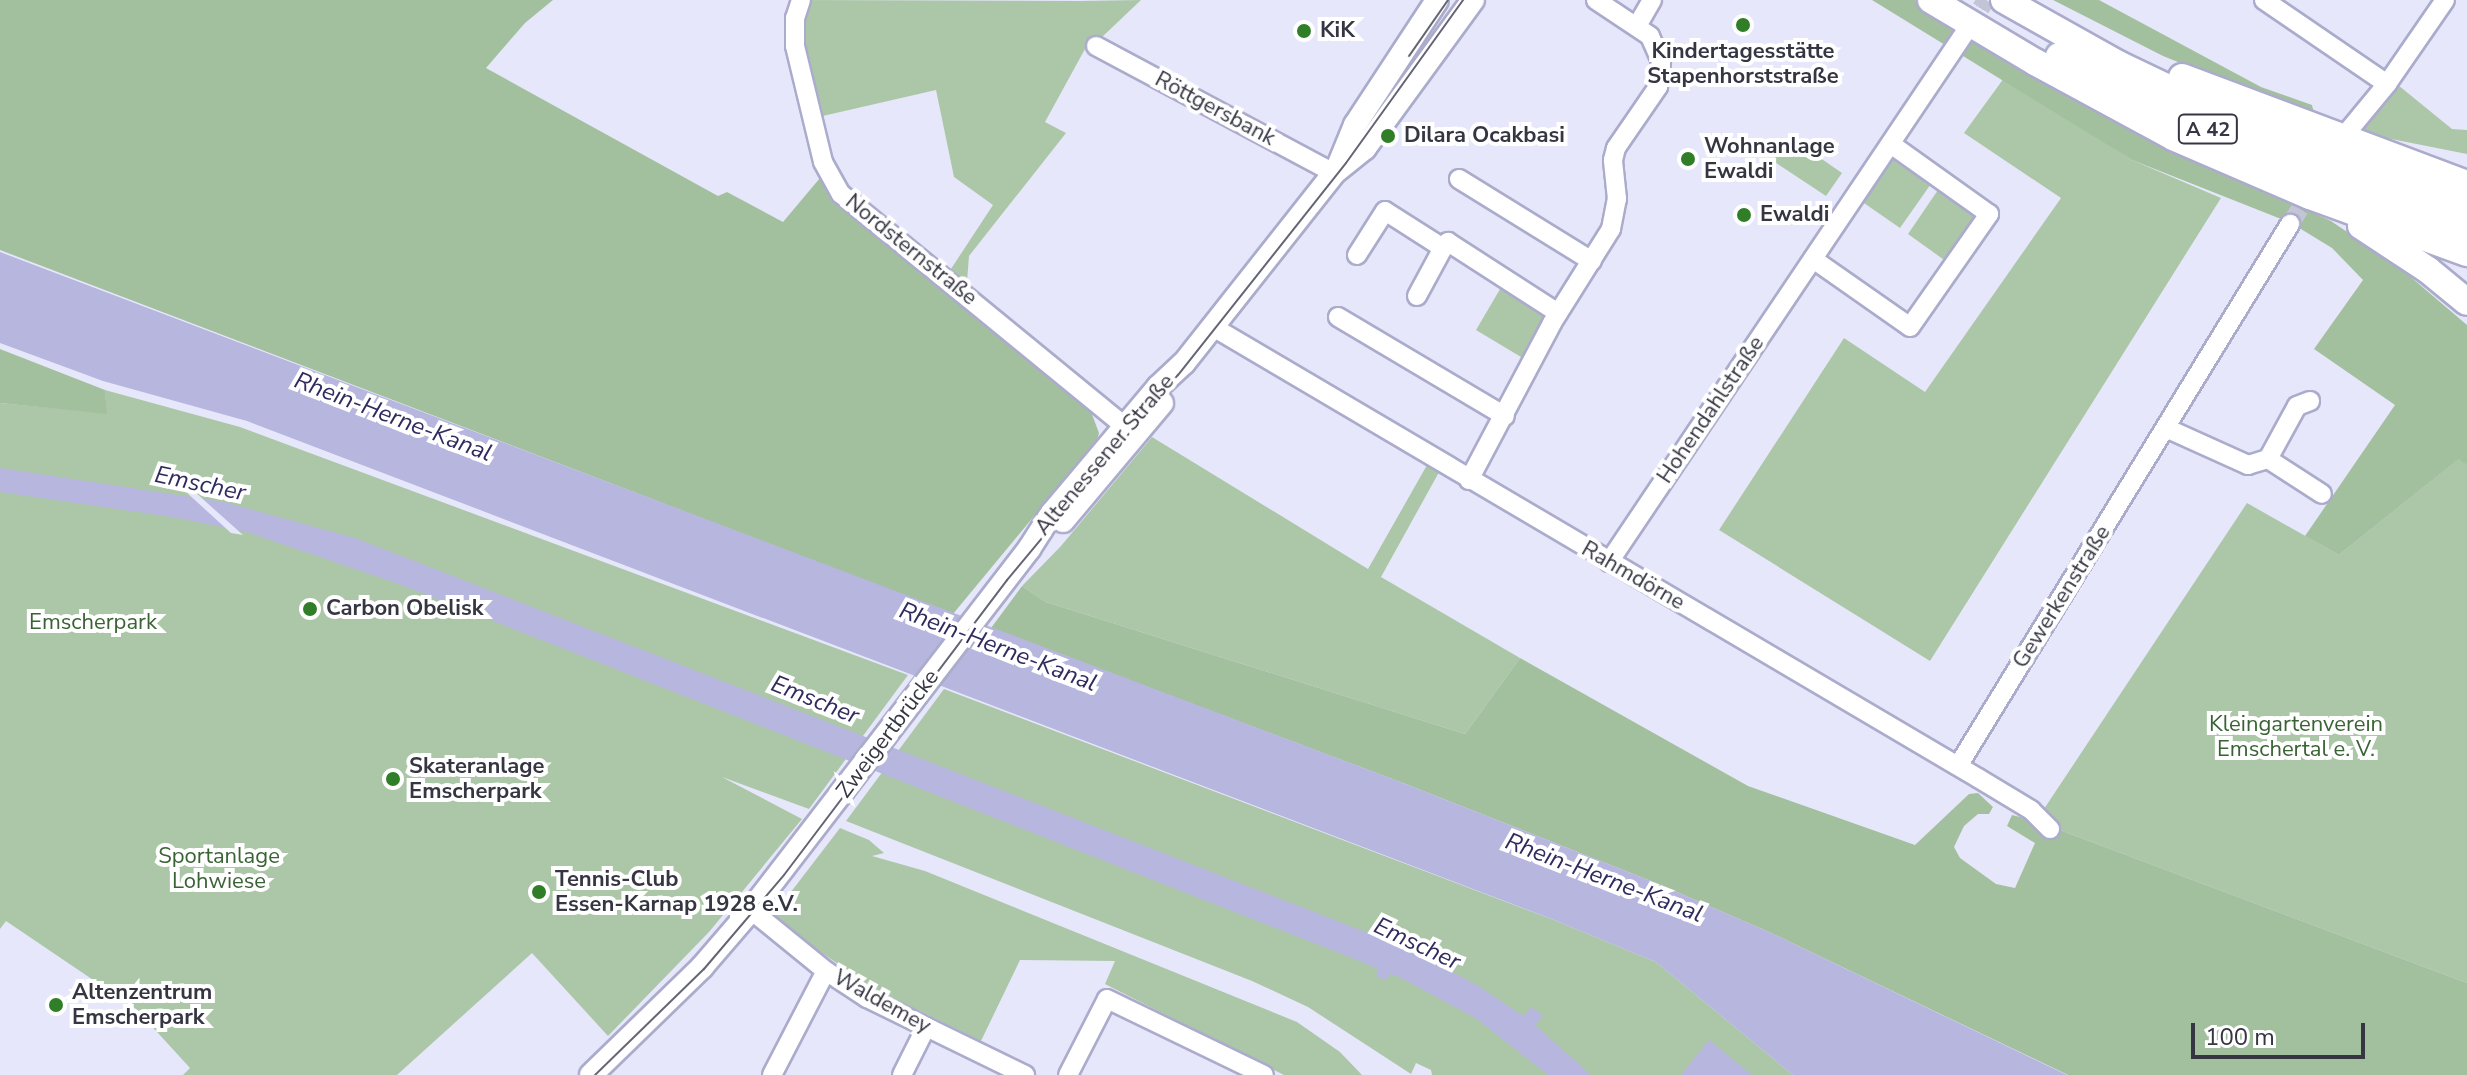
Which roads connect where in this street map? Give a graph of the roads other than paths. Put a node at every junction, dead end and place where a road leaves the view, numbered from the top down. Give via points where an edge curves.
1 (801, 0) edge
2 (1437, 0) edge
3 (1473, 0) edge
4 (1596, 0) edge
5 (1652, 0) edge
6 (1931, 0) edge
7 (1962, 0) edge
8 (2004, 0) edge
9 (2022, 0) edge
10 (2264, 0) edge
11 (2445, 0) edge
12 (1637, 26) junction
13 (1966, 31) tunnel mouth
14 (1096, 46) dead end
15 (2387, 84) junction
16 (2349, 130) dead end
17 (1891, 144) junction
18 (2379, 152) junction
19 (2467, 168) edge
20 (1334, 173) junction
21 (1459, 179) dead end
22 (2467, 184) edge
23 (2310, 196) junction
24 (2467, 208) edge
25 (2290, 224) tunnel mouth
26 (2467, 229) edge
27 (1443, 248) junction
28 (2467, 253) edge
29 (1357, 255) dead end
30 (1813, 259) junction
31 (1592, 261) junction
32 (1417, 296) dead end
33 (2467, 302) edge
34 (1558, 313) junction
35 (1338, 317) dead end
36 (1213, 327) junction
37 (2310, 401) dead end
38 (1505, 416) junction
39 (2166, 428) junction
40 (1130, 432) junction
41 (2268, 459) junction
42 (1469, 480) junction
43 (2322, 494) dead end
44 (1609, 562) junction
45 (992, 596) joint
46 (1958, 766) junction
47 (2050, 829) dead end
48 (751, 910) junction
49 (826, 971) junction
50 (926, 1027) junction
51 (591, 1075) edge
52 (772, 1075) edge
53 (902, 1075) edge
54 (1025, 1075) edge
55 (1068, 1075) edge
56 (1264, 1075) edge

1 - 40 street, Nordsternstraße via 795,46 823,162 841,194
2 - 20 main road, Altenessener Straße via 1355,125
3 - 20 main road, Altenessener Straße via 1365,148
4 - 12 street
5 - 12 street
6 - 23 highway via 2121,111
7 - 26 highway, A 42 via 2076,66 2217,133 2353,190
8 - 24 highway, A 42 via 2118,64 2269,136
9 - 18 highway via 2128,55
10 - 15 street
11 - 15 street
12 - 31 street via 1658,48 1661,74 1652,97 1616,148 1616,217
13 - 17 street, Hohendahlstraße
14 - 20 street, Röttgersbank
15 - 16 street
17 - 30 street, Hohendahlstraße
17 - 30 street via 1989,214 1910,327
18 - 19 highway
18 - 22 highway
20 - 36 main road, Altenessener Straße
21 - 31 street
23 - 28 highway
23 - 33 highway
25 - 39 street, Gewerkenstraße
27 - 29 street via 1385,211
27 - 32 street
27 - 34 street via 1448,242
30 - 44 street, Hohendahlstraße
31 - 34 street
34 - 38 street
35 - 38 street
36 - 40 main road, Altenessener Straße via 1158,387
36 - 42 street, Rahmdörne
37 - 41 street via 2297,406
38 - 42 street
39 - 41 street via 2248,465
39 - 46 street, Gewerkenstraße
40 - 45 main road, Altenessener Straße via 1068,517 1029,549
41 - 43 street
42 - 44 street, Rahmdörne
44 - 46 street, Rahmdörne
45 - 48 main road, Zweigertbrücke
46 - 47 street, Rahmdörne via 2031,810
48 - 49 street, Waldemey
48 - 51 main road via 702,967
49 - 50 street, Waldemey
49 - 52 street
50 - 53 street
50 - 54 street, Waldemey
55 - 56 street via 1107,999

